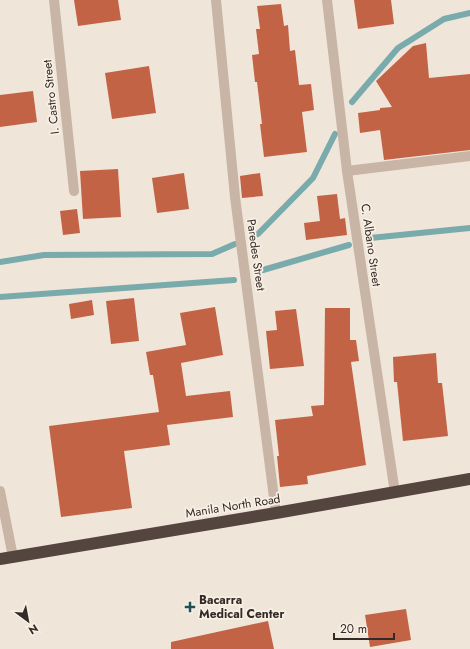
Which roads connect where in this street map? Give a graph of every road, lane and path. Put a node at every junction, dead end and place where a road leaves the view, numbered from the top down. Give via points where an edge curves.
1 (54, 0) edge
2 (216, 0) edge
3 (327, 0) edge
4 (470, 156) edge
5 (347, 171) junction
6 (74, 191) dead end
7 (470, 479) edge
8 (0, 491) edge
9 (395, 493) junction
10 (276, 513) junction
11 (12, 557) junction
12 (0, 559) edge

1 - 6 street, I. Castro Street
2 - 10 street, Paredes Street via 235,197
3 - 5 street, C. Albano Street
4 - 5 street
5 - 9 street, C. Albano Street
7 - 9 highway, Manila North Road
8 - 11 street
9 - 10 highway, Manila North Road
10 - 11 highway, Manila North Road
11 - 12 highway, Manila North Road

